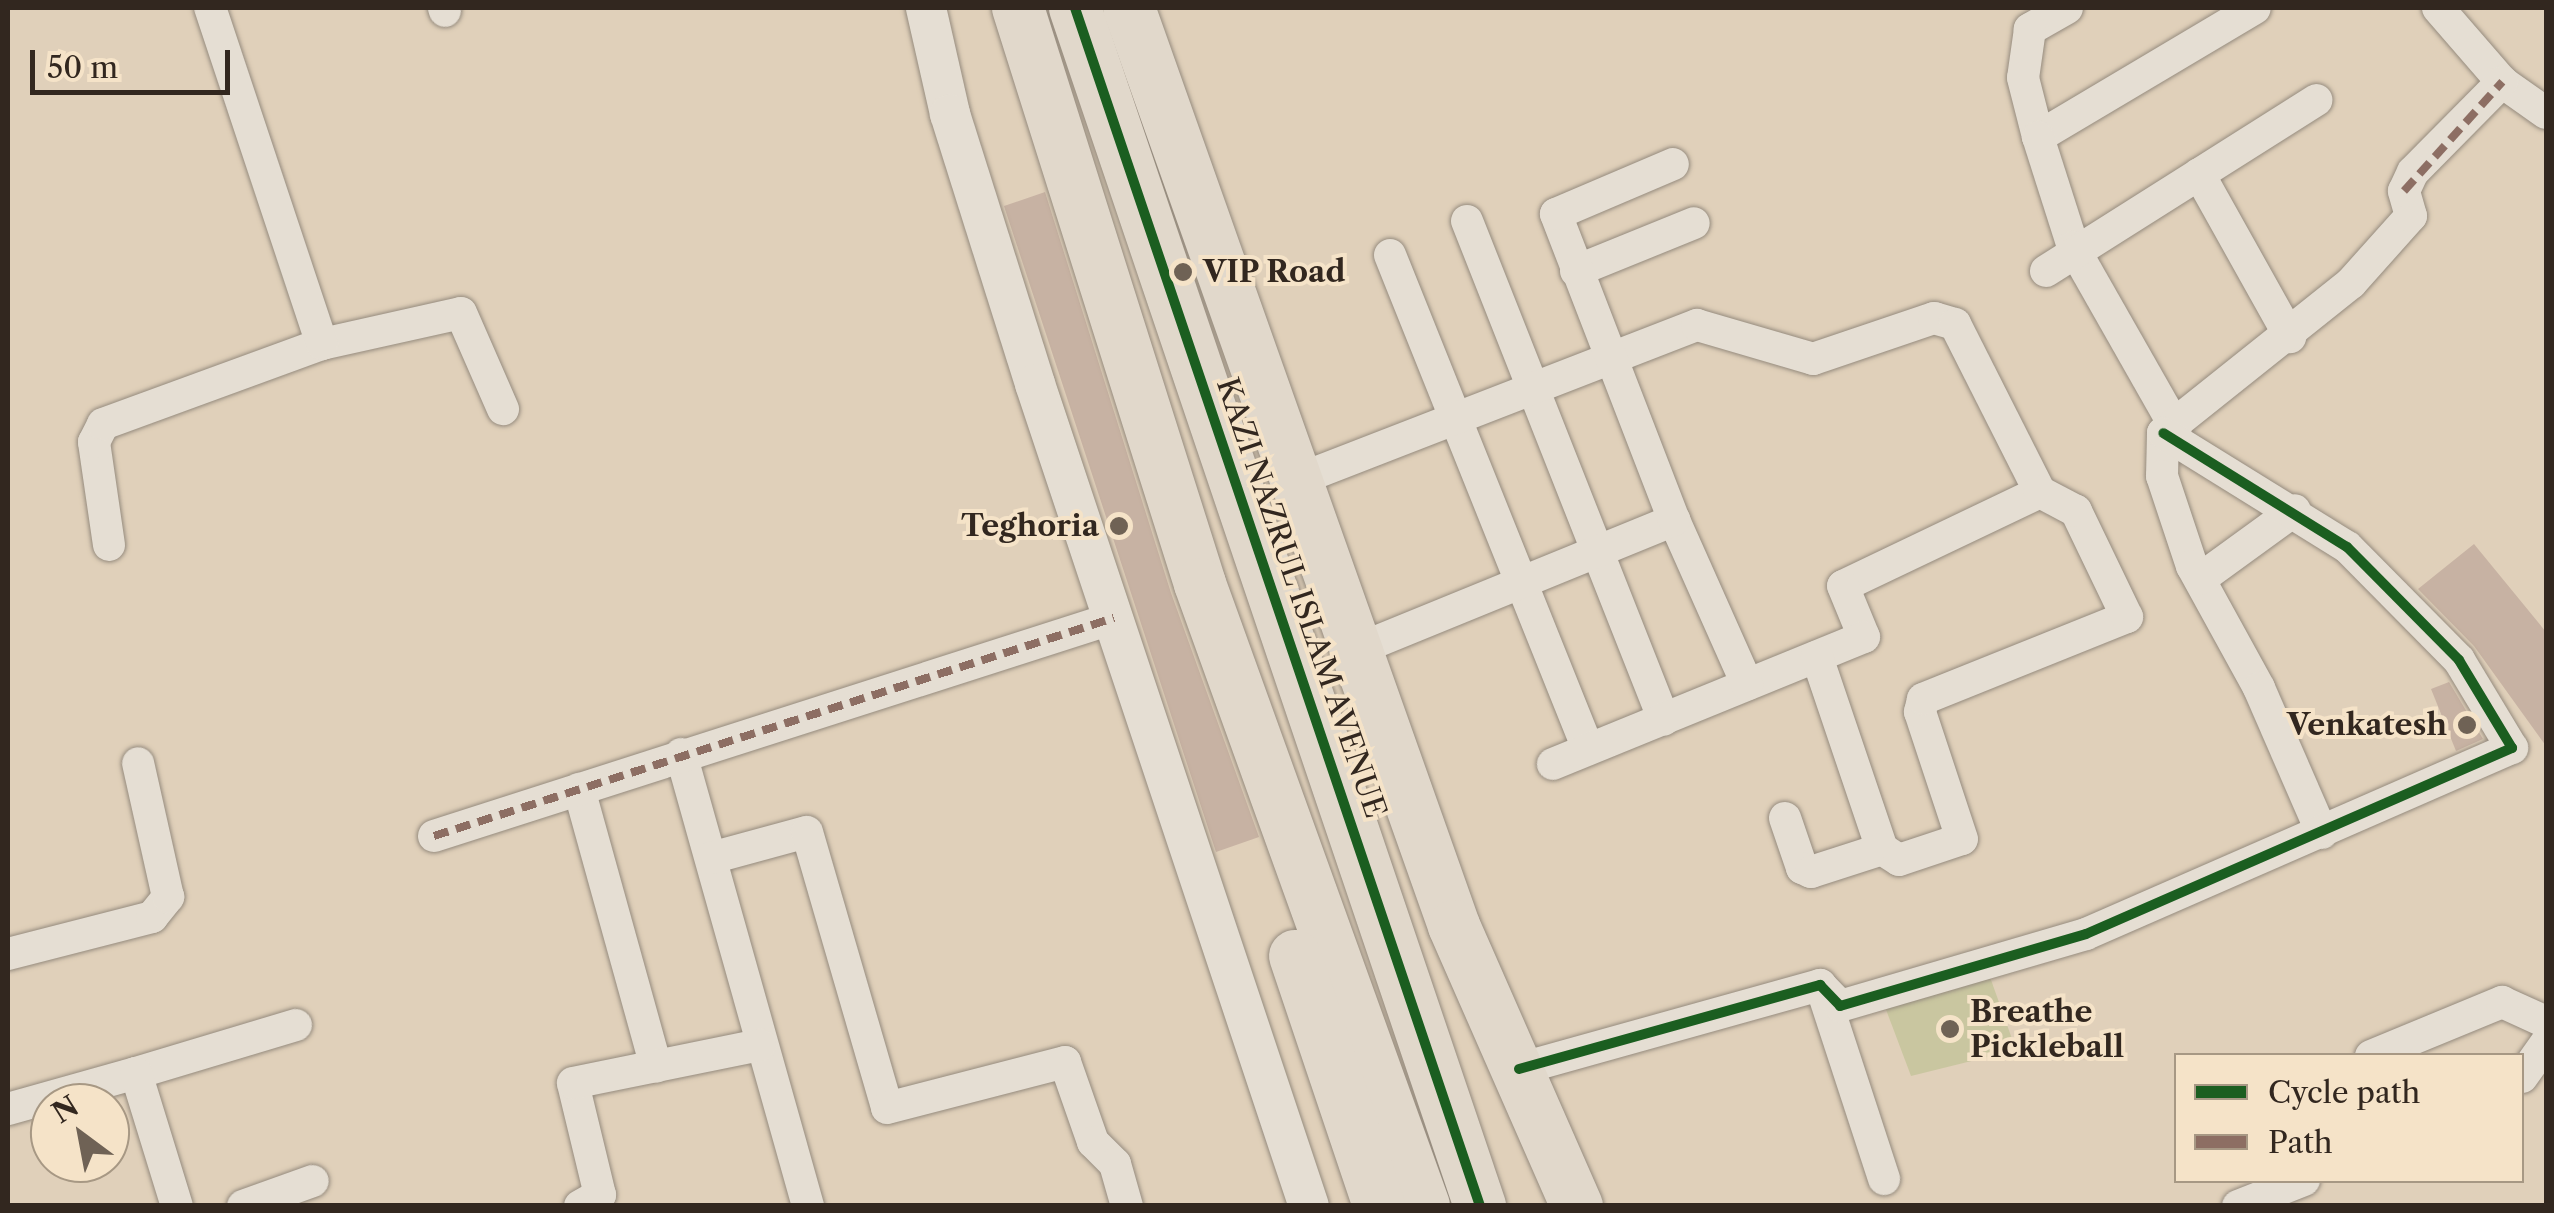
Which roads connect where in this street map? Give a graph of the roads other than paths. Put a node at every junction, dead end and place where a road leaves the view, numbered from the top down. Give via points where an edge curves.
1 (210, 8) edge
2 (926, 8) edge
3 (1018, 8) edge
4 (1075, 8) edge
5 (1129, 8) edge
6 (2067, 8) edge
7 (2255, 8) edge
8 (2438, 8) edge
9 (2502, 82) junction
10 (2316, 100) dead end
11 (2546, 113) edge
12 (2038, 137) junction
13 (1674, 164) dead end
14 (2199, 174) junction
15 (1466, 221) dead end
16 (1694, 223) dead end
17 (2072, 247) junction
18 (1390, 255) dead end
19 (1576, 271) junction
20 (2046, 271) dead end
21 (2290, 338) junction
22 (322, 344) junction
23 (1611, 360) junction
24 (1538, 391) junction
25 (503, 408) dead end
26 (1458, 418) junction
27 (2169, 430) junction
28 (1297, 480) junction
29 (2040, 492) junction
30 (2295, 510) junction
31 (1674, 520) junction
32 (109, 546) dead end
33 (1598, 554) junction
34 (1524, 578) junction
35 (2200, 580) junction
36 (1200, 584) junction
37 (1114, 618) junction
38 (1356, 650) junction
39 (1817, 657) junction
40 (1298, 666) junction
41 (1747, 684) junction
42 (1664, 720) junction
43 (1588, 749) junction
44 (681, 754) junction
45 (138, 763) dead end
46 (1552, 764) dead end
47 (579, 789) junction
48 (1784, 818) dead end
49 (2322, 833) junction
50 (434, 836) dead end
51 (1882, 849) junction
52 (711, 858) junction
53 (1454, 926) junction
54 (8, 954) edge
55 (1820, 985) junction
56 (2546, 1022) edge
57 (296, 1025) dead end
58 (760, 1044) junction
59 (2378, 1053) edge
60 (656, 1066) junction
61 (1519, 1069) junction
62 (136, 1073) junction
63 (8, 1109) edge
64 (1884, 1179) dead end
65 (312, 1182) dead end
66 (2296, 1183) edge
67 (178, 1206) edge
68 (244, 1206) edge
69 (580, 1206) edge
70 (808, 1206) edge
71 (1127, 1206) edge
72 (1309, 1206) edge
73 (1379, 1206) edge
74 (1424, 1206) edge
75 (1480, 1206) edge
76 (1577, 1206) edge
77 (2238, 1206) edge

1 - 22 street
2 - 37 street via 950,114
3 - 36 main road
4 - 40 main road, KAZI NAZRUL ISLAM AVENUE
5 - 28 main road
6 - 12 street via 2030,30 2023,78
7 - 12 street
8 - 9 street
9 - 11 street
9 - 21 street via 2413,172 2404,191 2411,216
10 - 14 street
12 - 17 street
13 - 19 street via 1556,210
14 - 17 street
14 - 21 street
15 - 24 street
16 - 19 street
17 - 20 street
17 - 27 street
18 - 26 street
19 - 23 street
21 - 27 street
22 - 25 street via 462,313
22 - 32 street via 103,424 94,442
23 - 24 street
23 - 29 street via 1697,325 1813,358 1934,318 1955,324
23 - 31 street
24 - 26 street
24 - 33 street
26 - 28 street
26 - 34 street
27 - 30 street
27 - 35 street via 2162,476
28 - 38 main road
29 - 39 street via 1842,586 1864,637
29 - 51 street via 2076,511 2127,617 1923,699 1920,712 1962,839 1900,860
30 - 35 street
30 - 49 street via 2347,547 2459,660 2512,748
31 - 33 street
31 - 41 street
33 - 34 street
33 - 42 street
34 - 38 street
34 - 43 street
35 - 49 street via 2259,688
36 - 73 main road via 1249,804
36 - 74 main road
37 - 44 street
37 - 72 street
38 - 53 main road
39 - 41 street
39 - 51 street
40 - 53 main road
40 - 75 main road, KAZI NAZRUL ISLAM AVENUE
41 - 42 street
42 - 43 street
43 - 46 street
44 - 47 street
44 - 52 street
45 - 54 street via 168,897 152,917
47 - 50 street
47 - 60 street
48 - 51 street via 1802,868 1811,872
49 - 55 street via 2086,934 1932,983 1840,1006
52 - 58 street
52 - 71 street via 807,832 887,1108 1066,1062 1093,1142 1114,1164
53 - 61 main road
55 - 61 street
55 - 64 street
56 - 59 street via 2502,1002
57 - 62 street
58 - 60 street
58 - 70 street
60 - 69 street via 572,1084 600,1196
61 - 76 main road
62 - 63 street
62 - 67 street
65 - 68 street
66 - 77 street

